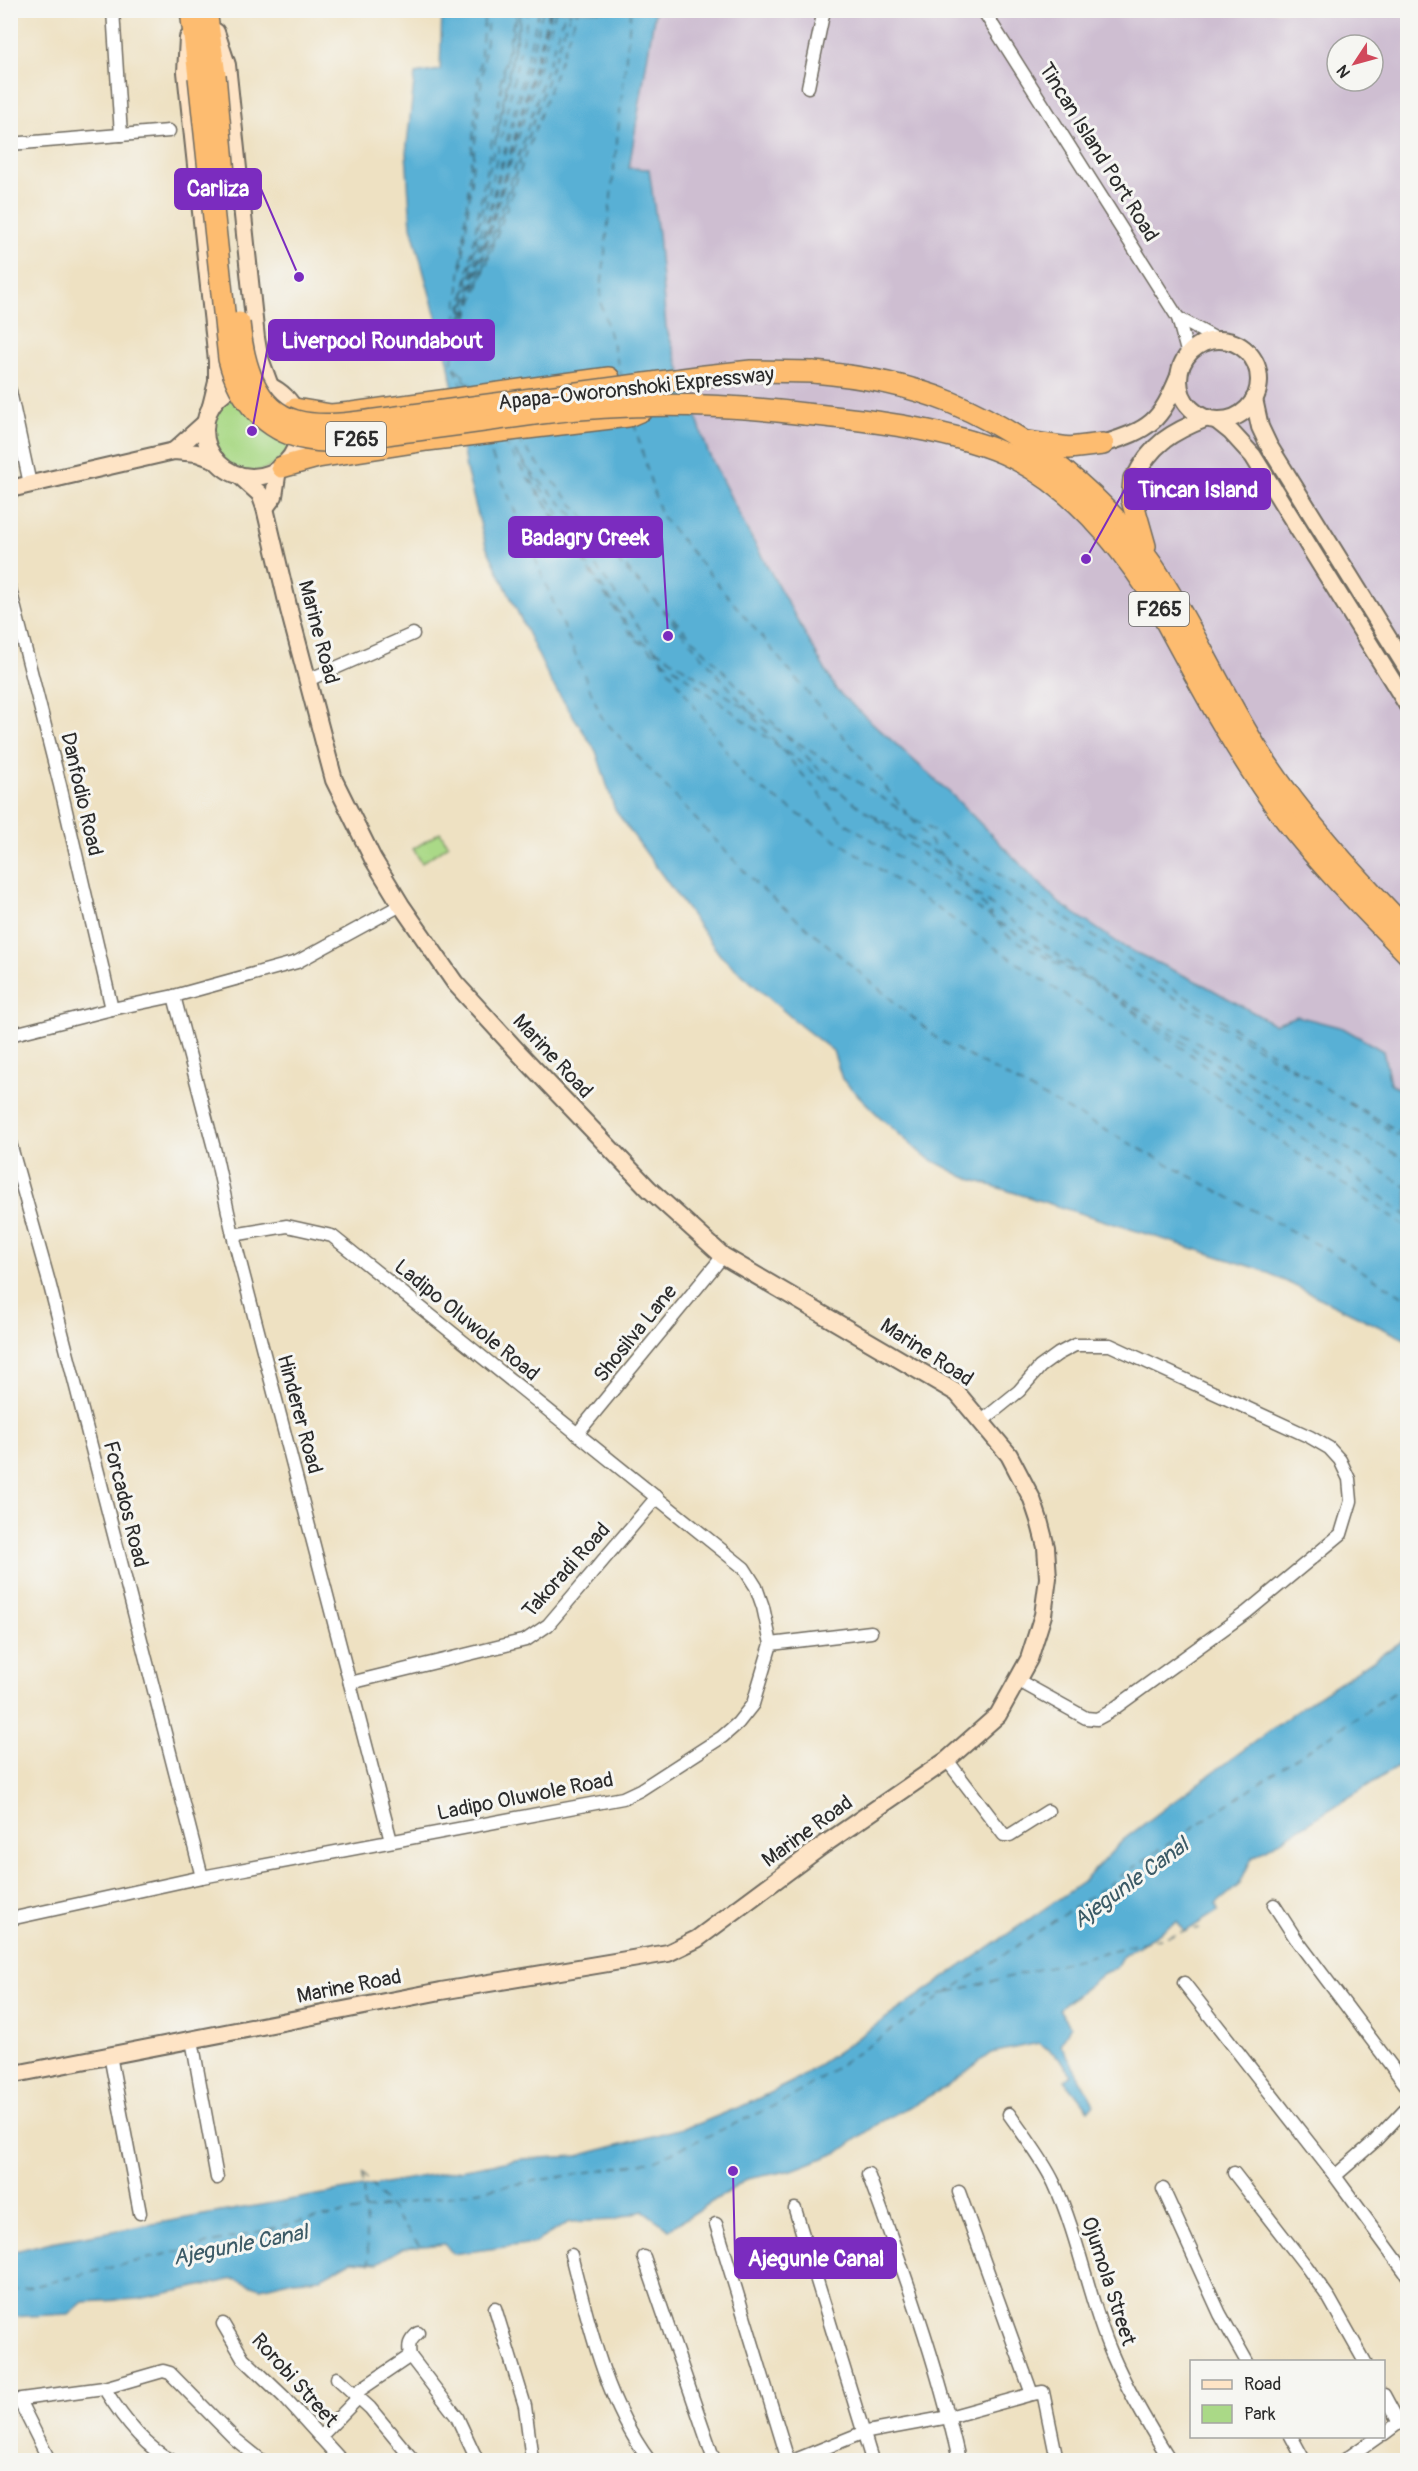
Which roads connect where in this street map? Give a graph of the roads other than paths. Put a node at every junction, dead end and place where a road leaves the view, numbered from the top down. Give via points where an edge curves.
1 (113, 10) edge
2 (190, 10) edge
3 (207, 10) edge
4 (824, 10) edge
5 (982, 10) edge
6 (207, 76) junction
7 (808, 87) dead end
8 (169, 131) dead end
9 (121, 135) junction
10 (10, 144) edge
11 (1178, 318) junction
12 (1220, 341) junction
13 (1188, 355) junction
14 (1179, 375) junction
15 (650, 383) junction
16 (270, 386) junction
17 (10, 391) edge
18 (1254, 399) junction
19 (656, 405) junction
20 (211, 406) junction
21 (295, 409) junction
22 (1211, 419) junction
23 (205, 423) junction
24 (1022, 441) junction
25 (1103, 444) joint
26 (174, 451) junction
27 (216, 460) junction
28 (280, 468) junction
29 (239, 475) junction
30 (1134, 479) joint
31 (30, 484) junction
32 (10, 489) edge
33 (265, 508) junction
34 (1151, 564) junction
35 (10, 589) edge
36 (412, 634) dead end
37 (1407, 670) edge
38 (308, 680) junction
39 (1407, 706) edge
40 (401, 905) junction
41 (1407, 931) edge
42 (1407, 954) edge
43 (174, 996) junction
44 (112, 1009) junction
45 (10, 1035) edge
46 (10, 1143) edge
47 (233, 1235) junction
48 (723, 1256) junction
49 (982, 1421) junction
50 (577, 1434) junction
51 (657, 1497) junction
52 (871, 1632) dead end
53 (771, 1644) junction
54 (1018, 1681) junction
55 (350, 1683) junction
56 (947, 1760) junction
57 (1048, 1811) dead end
58 (391, 1841) junction
59 (202, 1877) junction
60 (1274, 1905) dead end
61 (10, 1919) edge
62 (1184, 1983) dead end
63 (192, 2040) junction
64 (110, 2055) junction
65 (10, 2075) edge
66 (1407, 2088) edge
67 (1407, 2106) edge
68 (1009, 2114) dead end
69 (1234, 2173) dead end
70 (868, 2174) dead end
71 (1335, 2176) junction
72 (217, 2178) dead end
73 (1164, 2189) dead end
74 (959, 2192) dead end
75 (795, 2210) dead end
76 (140, 2213) dead end
77 (716, 2224) dead end
78 (571, 2255) dead end
79 (644, 2257) dead end
80 (1407, 2276) edge
81 (495, 2308) dead end
82 (222, 2324) dead end
83 (418, 2333) dead end
84 (410, 2356) junction
85 (1246, 2360) edge
86 (1364, 2360) edge
87 (337, 2378) dead end
88 (104, 2388) junction
89 (1032, 2394) junction
90 (356, 2396) junction
91 (1385, 2397) edge
92 (949, 2417) junction
93 (1403, 2419) edge
94 (1385, 2432) edge
95 (862, 2433) junction
96 (320, 2437) junction
97 (1292, 2438) edge
98 (1376, 2438) edge
99 (49, 2460) edge
100 (171, 2460) edge
101 (261, 2460) edge
102 (341, 2460) edge
103 (413, 2460) edge
104 (477, 2460) edge
105 (532, 2460) edge
106 (649, 2460) edge
107 (714, 2460) edge
108 (788, 2460) edge
109 (795, 2460) edge
110 (872, 2460) edge
111 (959, 2460) edge
112 (1057, 2460) edge
113 (1170, 2460) edge
114 (1304, 2460) edge
115 (1345, 2460) edge

1 - 9 street
2 - 6 highway, Apapa-Oworonshoki Expressway / F265
2 - 20 street via 186,72 217,361
3 - 6 highway, Apapa-Oworonshoki Expressway / F265
3 - 16 street via 227,65 256,338
4 - 7 street
5 - 11 street, Tincan Island Port Road
6 - 15 highway, Apapa-Oworonshoki Expressway / F265, bridge via 241,343 255,387 270,406 295,421 321,425
6 - 19 highway, Apapa-Oworonshoki Expressway / F265, bridge via 229,359 244,396 267,421 293,436 328,441 544,413
8 - 9 street
9 - 10 street
11 - 12 street, Tincan Island Port Road
11 - 13 street, Tincan Island Port Road
12 - 13 street via 1206,343
12 - 18 street via 1239,347 1253,361 1258,380
13 - 14 street
14 - 22 street via 1180,391 1188,405
14 - 25 street via 1166,407 1151,423
15 - 21 highway via 628,376 331,415
15 - 24 highway, Apapa-Oworonshoki Expressway / F265, bridge via 752,371 813,372 878,380 947,400
16 - 20 street via 253,382 237,385 222,393
16 - 21 street
17 - 31 street
18 - 22 street via 1238,415
18 - 37 street via 1269,446
19 - 28 highway via 628,416 427,440 299,460
19 - 42 highway, Apapa-Oworonshoki Expressway / F265, bridge via 741,407 843,417 956,437 1015,458 1062,490 1111,538 1134,567 1238,750 1286,819
20 - 23 street
21 - 28 street via 297,445
22 - 30 street via 1171,434 1143,461
22 - 39 street via 1231,432 1253,456
23 - 26 street
23 - 27 street via 208,447
24 - 25 highway via 1069,448
24 - 34 highway, Apapa-Oworonshoki Expressway / F265 via 1089,493
26 - 27 street
26 - 31 street
27 - 29 street
28 - 29 street via 257,477
28 - 33 street via 274,496
29 - 33 street, Marine Road via 260,494
30 - 34 highway via 1132,500
31 - 32 street
33 - 38 street, Marine Road
34 - 41 highway, Apapa-Oworonshoki Expressway / F265 via 1255,746 1337,856
35 - 44 street, Danfodio Road
36 - 38 street
38 - 40 street, Marine Road via 334,780
40 - 43 street via 297,962
40 - 48 street, Marine Road via 455,983 520,1054 649,1189
43 - 44 street
43 - 47 street, Hinderer Road
44 - 45 street
46 - 59 street, Forcados Road
47 - 50 street, Ladipo Oluwole Road via 287,1226 333,1236
47 - 55 street, Hinderer Road
48 - 49 street, Marine Road via 957,1393
48 - 50 street, Shosilva Lane
49 - 54 street, Marine Road via 1022,1478 1046,1547 1048,1578 1043,1615
49 - 54 street via 1058,1354 1075,1345 1110,1345 1329,1448 1349,1479 1351,1501 1341,1534 1247,1612 1097,1719 1086,1718
50 - 51 street, Ladipo Oluwole Road
51 - 53 street, Ladipo Oluwole Road via 744,1568 756,1587
51 - 55 street, Takoradi Road via 548,1625 526,1640
52 - 53 street
53 - 58 street, Ladipo Oluwole Road via 753,1704 738,1723 640,1790 608,1802
54 - 56 street, Marine Road via 998,1715
55 - 58 street, Hinderer Road
56 - 57 street via 1004,1835
56 - 63 street, Marine Road via 697,1939 668,1953 453,1989
58 - 59 street, Ladipo Oluwole Road
59 - 61 street, Ladipo Oluwole Road
60 - 66 street
62 - 71 street
63 - 64 street, Marine Road
63 - 72 street
64 - 65 street, Marine Road
64 - 76 street
67 - 71 street
68 - 113 street, Ojumola Street via 1055,2185 1110,2350 1131,2396
69 - 86 street via 1306,2265
70 - 92 street via 908,2282
71 - 80 street
73 - 85 street via 1220,2314
74 - 89 street
75 - 95 street
77 - 108 street
78 - 106 street via 616,2401
79 - 107 street
81 - 105 street via 525,2406
82 - 96 street, Rorobi Street via 243,2358
83 - 84 street via 410,2339
84 - 90 street
84 - 104 street via 456,2417
87 - 90 street
88 - 99 street via 21,2399
88 - 100 street via 123,2416 150,2445
88 - 101 street via 167,2372
89 - 92 street
89 - 112 street via 1043,2392
90 - 96 street
90 - 103 street
91 - 93 street
92 - 95 street
92 - 111 street
93 - 94 street
95 - 109 street
95 - 110 street
96 - 102 street, Rorobi Street
97 - 114 street
98 - 115 street

